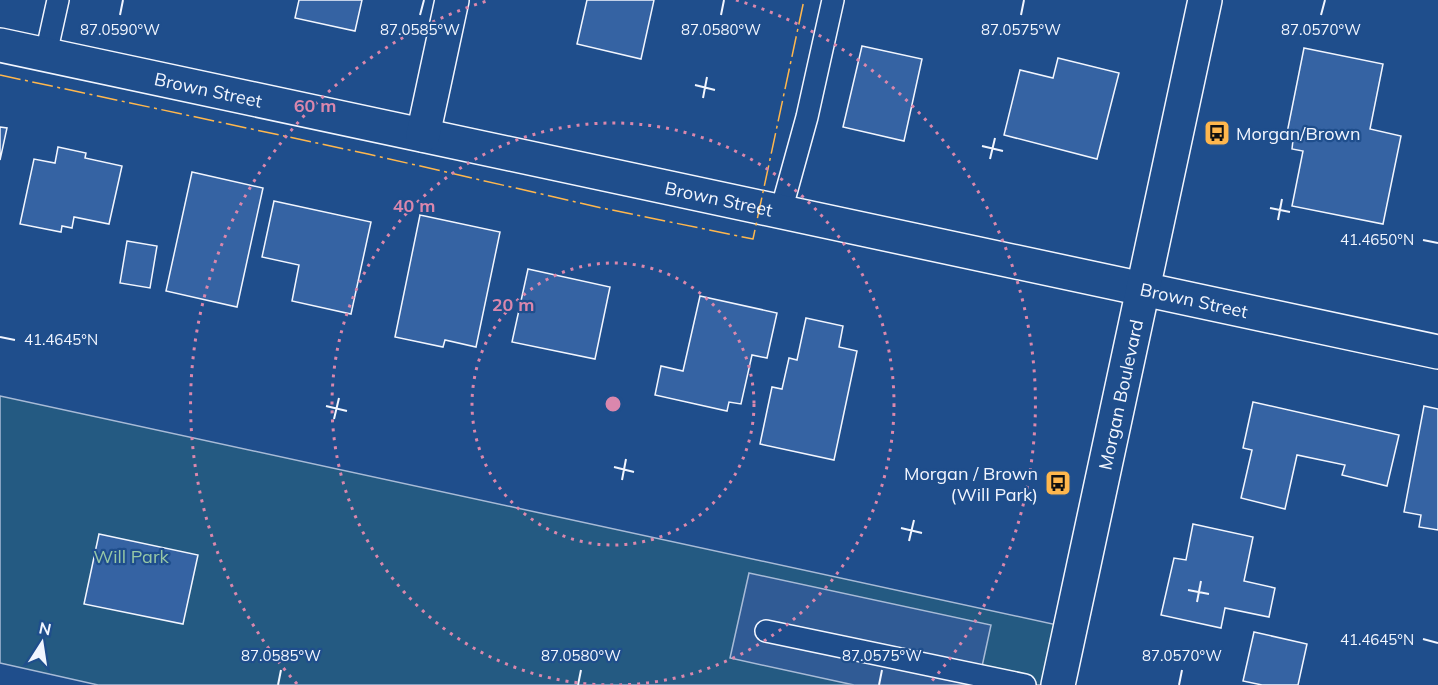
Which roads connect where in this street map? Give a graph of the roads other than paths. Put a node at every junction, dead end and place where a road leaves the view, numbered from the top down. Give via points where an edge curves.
1 (58, 0) edge
2 (452, 0) edge
3 (833, 0) edge
4 (1205, 0) edge
5 (0, 45) edge
6 (46, 54) junction
7 (423, 135) junction
8 (781, 212) junction
9 (1143, 289) junction
10 (1438, 352) edge
11 (766, 631) dead end
12 (1025, 685) edge
13 (1058, 685) edge

1 - 6 lane
2 - 7 street
3 - 8 lane
4 - 9 street, Morgan Boulevard
5 - 6 street, Brown Street
6 - 7 street, Brown Street
7 - 8 street, Brown Street
8 - 9 street, Brown Street
9 - 10 street, Brown Street
9 - 13 street, Morgan Boulevard
11 - 12 lane

